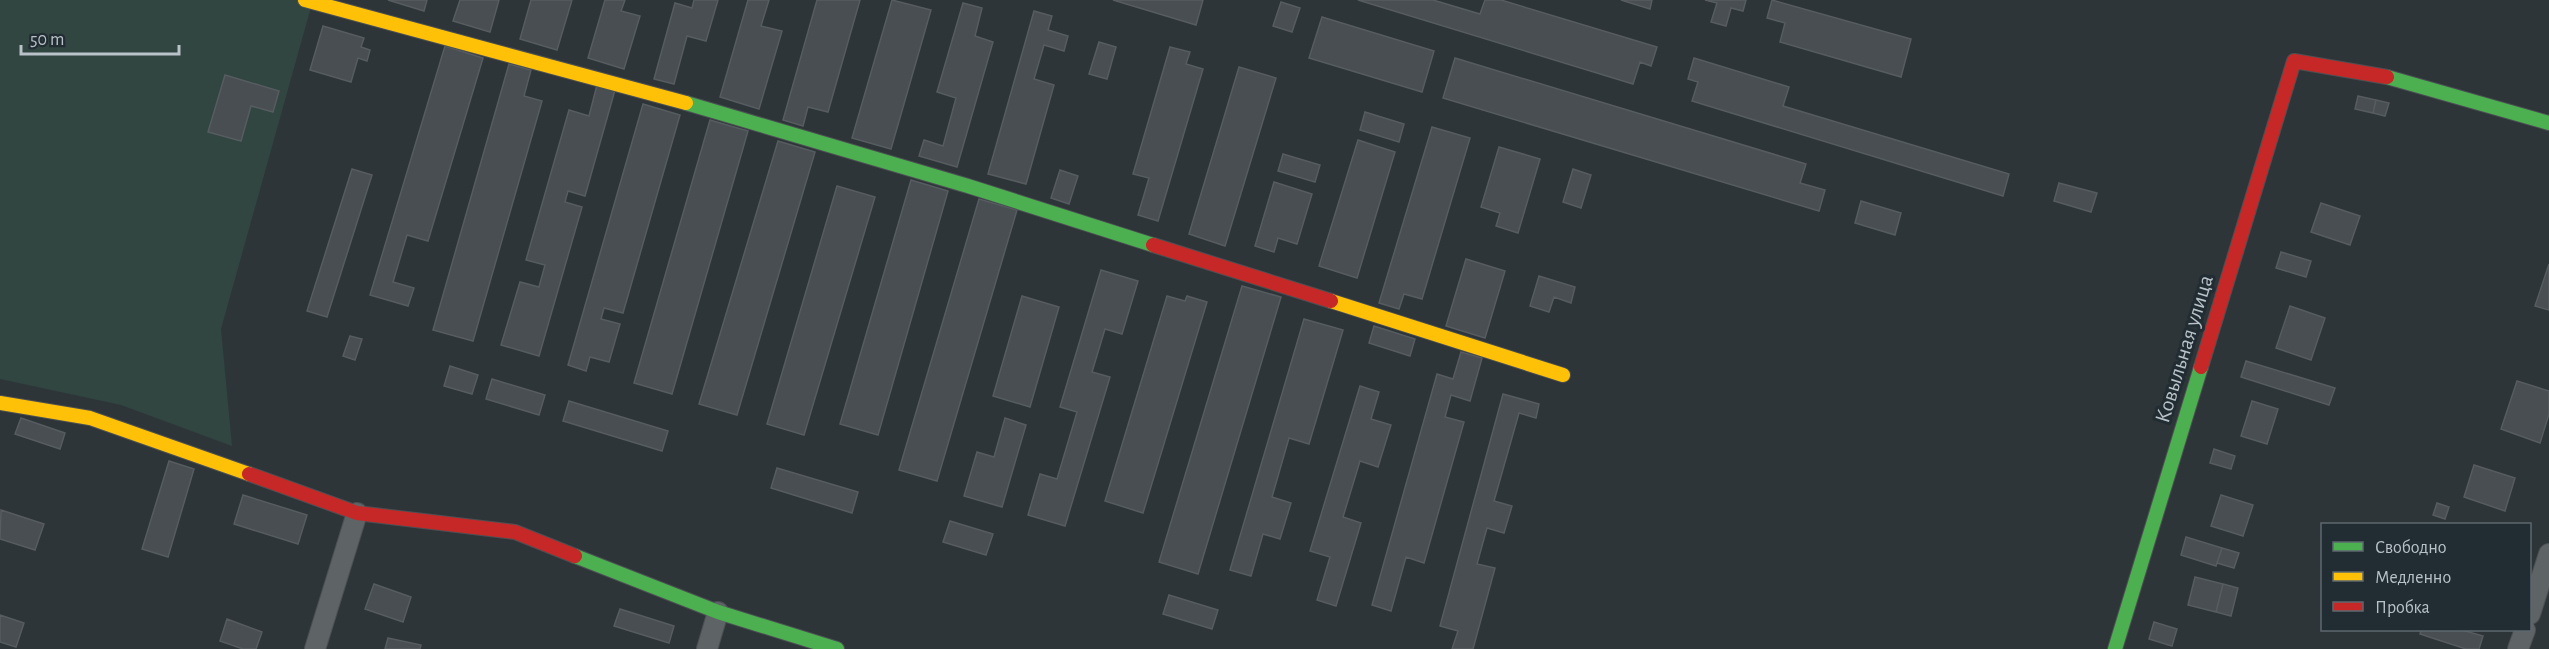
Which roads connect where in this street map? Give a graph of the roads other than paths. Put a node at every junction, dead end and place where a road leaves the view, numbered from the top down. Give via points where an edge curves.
1 (305, 0) edge
2 (2549, 123) edge
3 (1563, 375) dead end
4 (0, 403) edge
5 (357, 513) junction
6 (2549, 554) edge
7 (2531, 608) edge
8 (718, 612) junction
9 (2524, 631) edge
10 (315, 649) edge
11 (707, 649) edge
12 (837, 649) edge
13 (2115, 649) edge
14 (2518, 649) edge

1 - 3 street via 700,107 968,186
2 - 13 street, Ковыльная улица via 2373,73 2294,61
4 - 5 street via 90,418
5 - 8 street via 515,532
5 - 10 street
6 - 7 street
8 - 11 street
8 - 12 street
9 - 14 street

